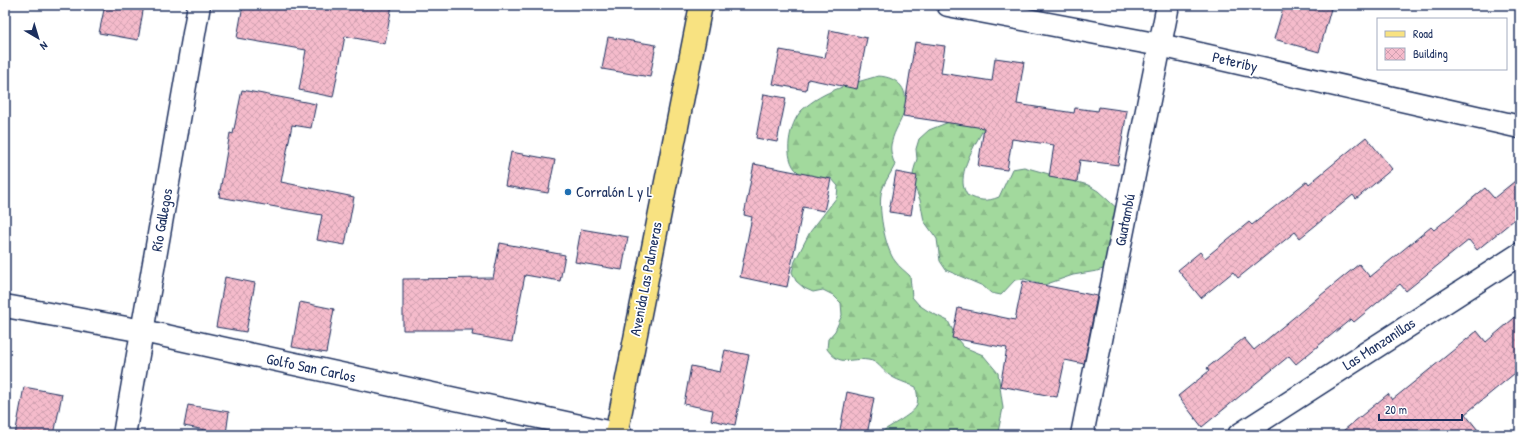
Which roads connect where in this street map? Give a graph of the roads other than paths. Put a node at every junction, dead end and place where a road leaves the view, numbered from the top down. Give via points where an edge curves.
1 (199, 5) edge
2 (701, 5) edge
3 (948, 5) edge
4 (1168, 5) edge
5 (1160, 45) junction
6 (1520, 127) edge
7 (1520, 254) edge
8 (5, 306) edge
9 (143, 331) junction
10 (124, 435) edge
11 (617, 435) edge
12 (1082, 435) edge
13 (1239, 435) edge

1 - 9 street, Río Gallegos
2 - 11 main road, Avenida Las Palmeras
3 - 5 street, Peteriby
4 - 5 street, Guatambú
5 - 6 street, Peteriby
5 - 12 street, Guatambú
7 - 13 street, Las Manzanillas
8 - 9 street, Golfo San Carlos
9 - 10 street, Río Gallegos
9 - 11 street, Golfo San Carlos

